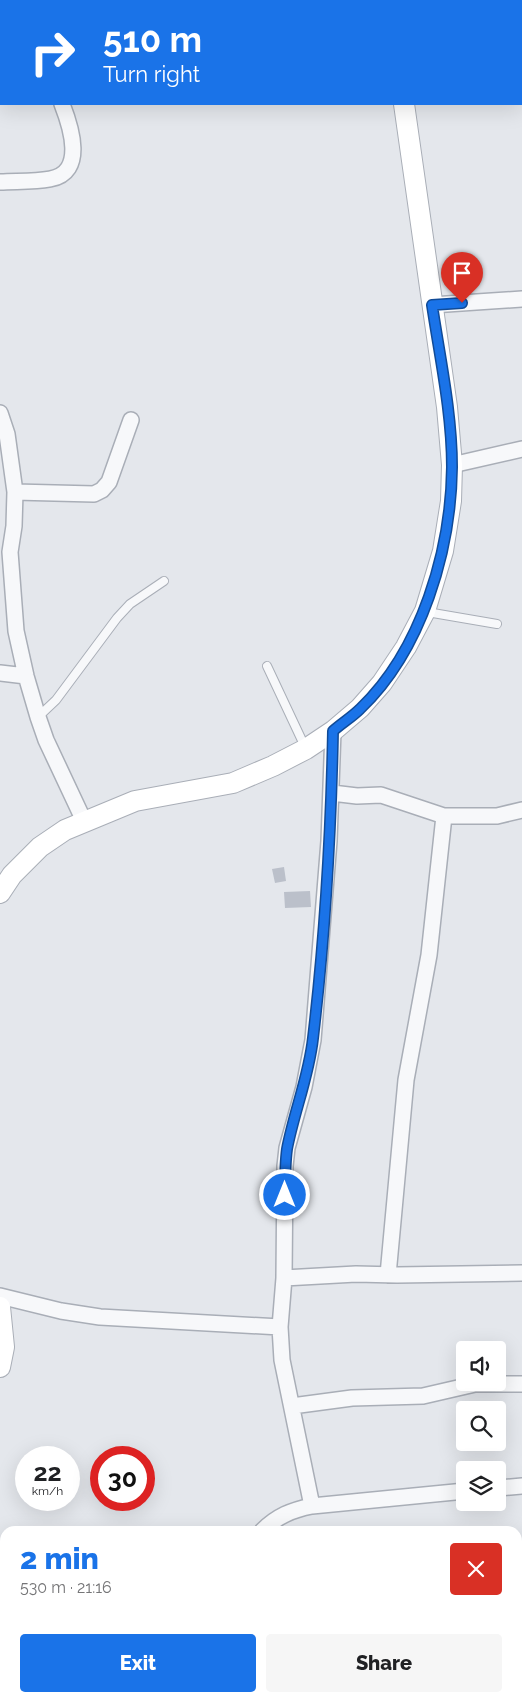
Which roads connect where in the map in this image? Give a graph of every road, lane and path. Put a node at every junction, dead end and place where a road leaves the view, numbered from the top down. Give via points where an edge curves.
1 (62, 105) edge
2 (404, 105) edge
3 (0, 182) edge
4 (522, 299) edge
5 (432, 305) junction
6 (0, 413) edge
7 (131, 420) dead end
8 (522, 449) edge
9 (452, 465) junction
10 (15, 492) junction
11 (5, 550) edge
12 (164, 581) dead end
13 (425, 611) junction
14 (497, 624) dead end
15 (267, 666) dead end
16 (0, 673) edge
17 (26, 676) junction
18 (38, 717) junction
19 (333, 731) junction
20 (306, 748) junction
21 (332, 793) junction
22 (522, 810) edge
23 (444, 816) junction
24 (84, 821) junction
25 (0, 893) edge
26 (522, 1273) edge
27 (388, 1275) junction
28 (284, 1278) junction
29 (0, 1296) edge
30 (0, 1307) edge
31 (280, 1327) junction
32 (0, 1367) edge
33 (522, 1384) edge
34 (292, 1406) junction
35 (522, 1486) edge
36 (506, 1487) edge
37 (456, 1492) edge
38 (312, 1506) junction
39 (268, 1526) edge

1 - 3 street via 74,147 72,166 52,179
2 - 5 main road
4 - 5 street
5 - 9 main road
6 - 10 street via 7,434
7 - 10 street via 109,482 102,490 94,494
8 - 9 street
9 - 13 main road via 443,551
10 - 11 street via 14,526
11 - 17 street
12 - 18 lane via 130,604 117,618 56,700
13 - 14 lane
13 - 19 main road via 382,683
15 - 20 lane
16 - 17 street
17 - 18 street
18 - 24 street
19 - 20 main road
19 - 21 street
20 - 24 main road via 233,783 135,801
21 - 23 street via 382,795
21 - 28 street via 313,1040 285,1166
22 - 23 street via 497,816
23 - 27 street via 429,955 406,1080
24 - 25 main road via 40,847 12,875
26 - 27 street
27 - 28 street
28 - 31 street
29 - 31 street via 100,1317
30 - 32 main road via 4,1348
31 - 34 street via 282,1360
33 - 34 street via 475,1384 422,1396 352,1398
34 - 38 street
35 - 36 street
37 - 38 street
38 - 39 street via 292,1510

